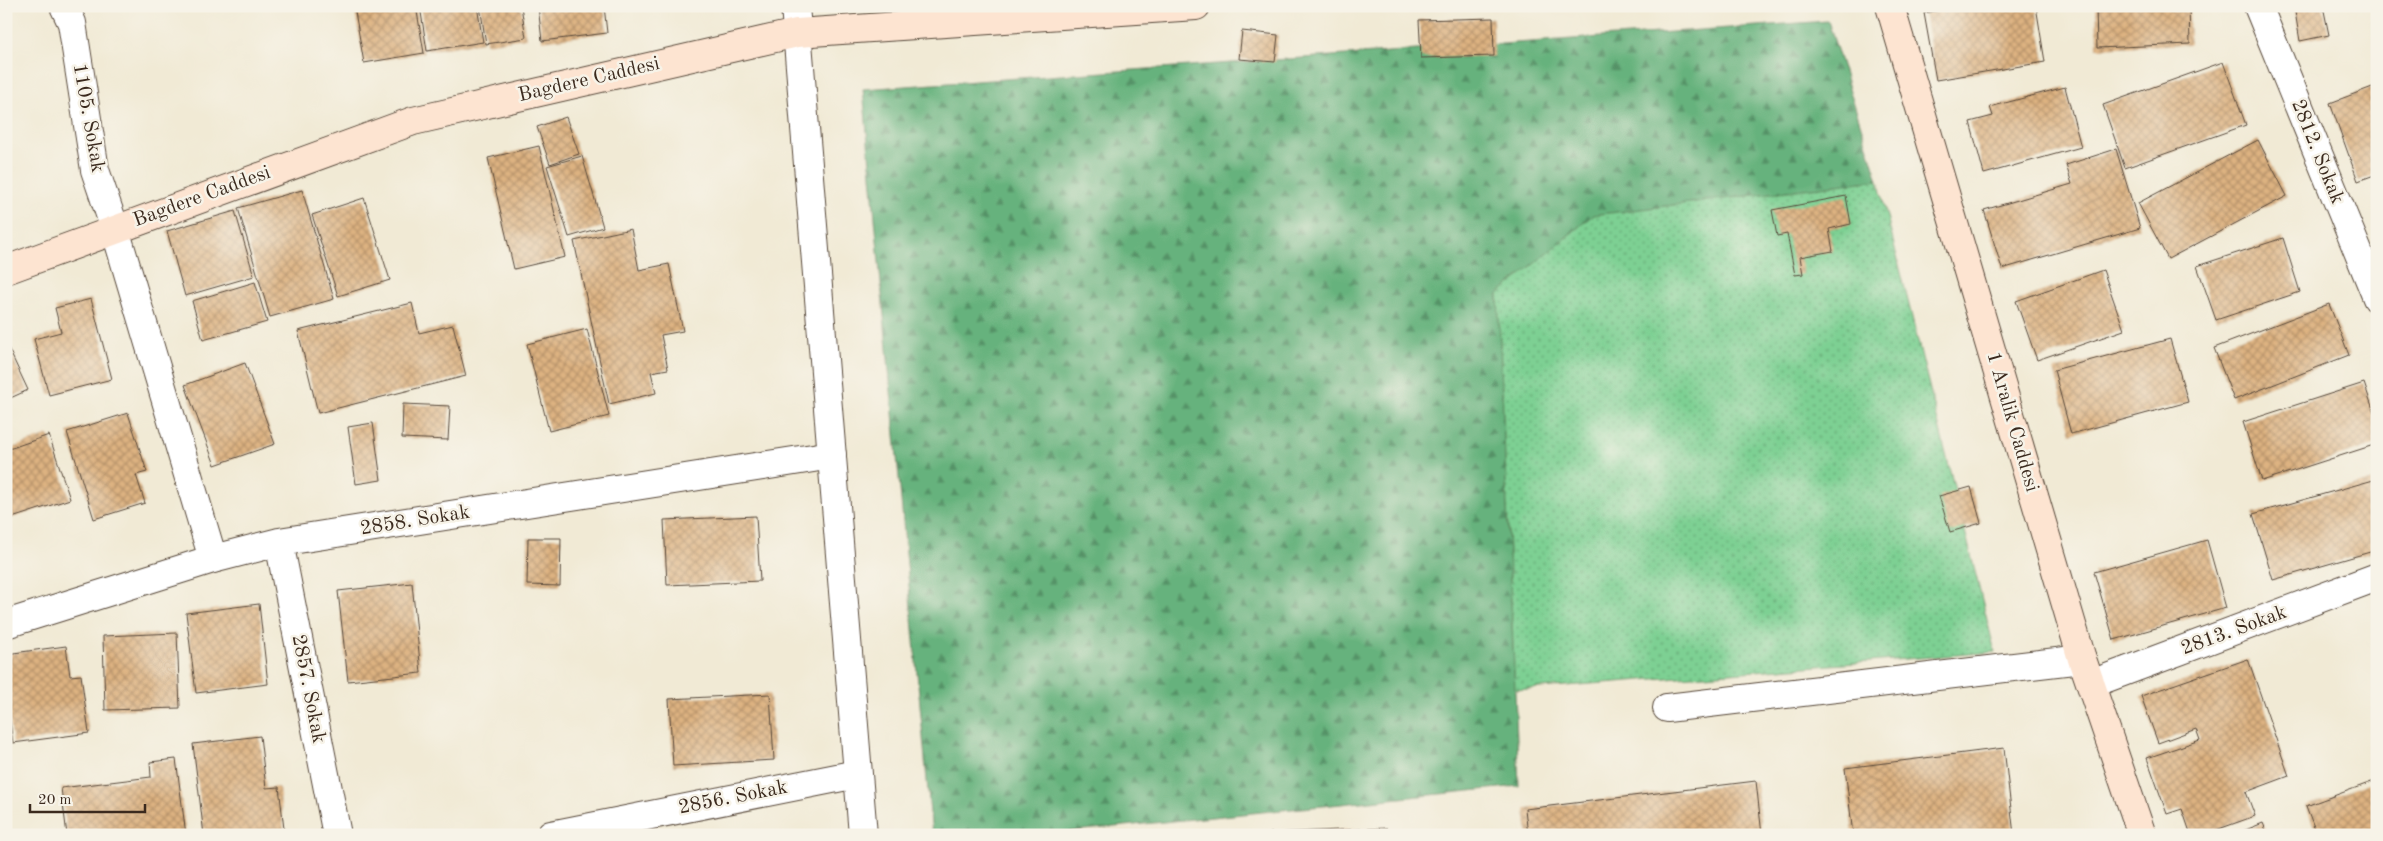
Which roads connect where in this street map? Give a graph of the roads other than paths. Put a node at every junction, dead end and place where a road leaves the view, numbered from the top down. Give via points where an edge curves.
1 (64, 6) edge
2 (795, 6) edge
3 (1196, 6) edge
4 (1890, 6) edge
5 (2258, 6) edge
6 (797, 33) junction
7 (115, 229) junction
8 (2368, 249) edge
9 (6, 270) edge
10 (2377, 298) edge
11 (832, 455) junction
12 (279, 542) junction
13 (213, 559) junction
14 (2377, 577) edge
15 (6, 624) edge
16 (2087, 672) junction
17 (1667, 708) dead end
18 (858, 774) junction
19 (337, 835) edge
20 (550, 835) edge
21 (863, 835) edge
22 (2142, 835) edge

1 - 7 street, 1105. Sokak via 72,23 95,170
2 - 6 street
3 - 6 main road, Bagdere Caddesi
4 - 16 main road, 1 Aralik Caddesi
5 - 8 street, 2812. Sokak
6 - 7 main road, Bagdere Caddesi via 413,121
6 - 11 street
7 - 9 main road, Bagdere Caddesi
7 - 13 street, 1105. Sokak
8 - 10 street, 2812. Sokak
11 - 12 street, 2858. Sokak
11 - 18 street
12 - 13 street, 2858. Sokak
12 - 19 street, 2857. Sokak
13 - 15 street, 2858. Sokak
14 - 16 street, 2813. Sokak
16 - 17 street, 2813. Sokak
16 - 22 main road, 1 Aralik Caddesi
18 - 20 street, 2856. Sokak
18 - 21 street

